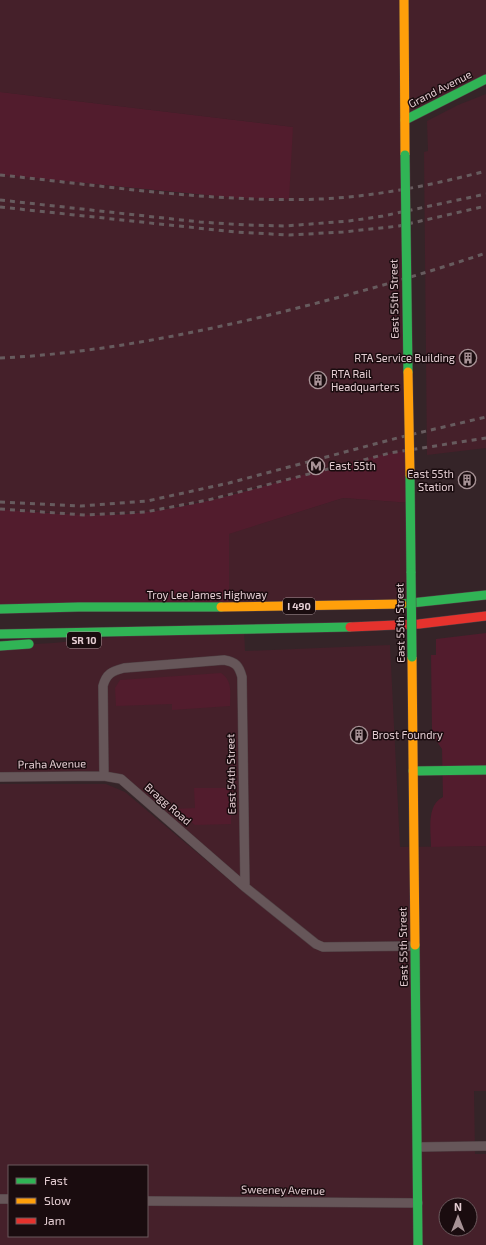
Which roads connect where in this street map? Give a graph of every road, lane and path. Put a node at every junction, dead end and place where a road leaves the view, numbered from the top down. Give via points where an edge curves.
1 (404, 0) edge
2 (486, 79) edge
3 (405, 120) junction
4 (486, 595) edge
5 (0, 605) edge
6 (53, 607) junction
7 (0, 609) edge
8 (486, 616) edge
9 (169, 632) junction
10 (0, 634) edge
11 (61, 642) dead end
12 (38, 644) dead end
13 (0, 646) edge
14 (486, 770) edge
15 (413, 772) junction
16 (104, 776) junction
17 (0, 777) edge
18 (245, 887) junction
19 (415, 946) junction
20 (486, 1146) edge
21 (418, 1147) junction
22 (148, 1201) edge
23 (418, 1203) junction
24 (418, 1245) edge

1 - 3 main road, East 55th Street
2 - 3 main road, Grand Avenue
3 - 15 main road, East 55th Street, bridge
4 - 6 main road, Troy Lee James Highway / I 490 via 412,604 229,608
5 - 6 main road
6 - 7 main road, Troy Lee James Highway / I 490
8 - 9 main road, I 490 via 376,626
9 - 10 main road, I 490
9 - 11 main road, SR 10
12 - 13 main road
14 - 15 main road
15 - 19 main road, East 55th Street
16 - 17 street, Praha Avenue
16 - 18 street, Bragg Road via 121,779
16 - 18 street, East 54th Street via 103,686 105,678 113,670 224,660 236,663 242,677
18 - 19 street, Bragg Road via 323,947
19 - 21 main road, East 55th Street
20 - 21 street
21 - 23 main road, East 55th Street
22 - 23 street, Sweeney Avenue
23 - 24 main road, East 55th Street

